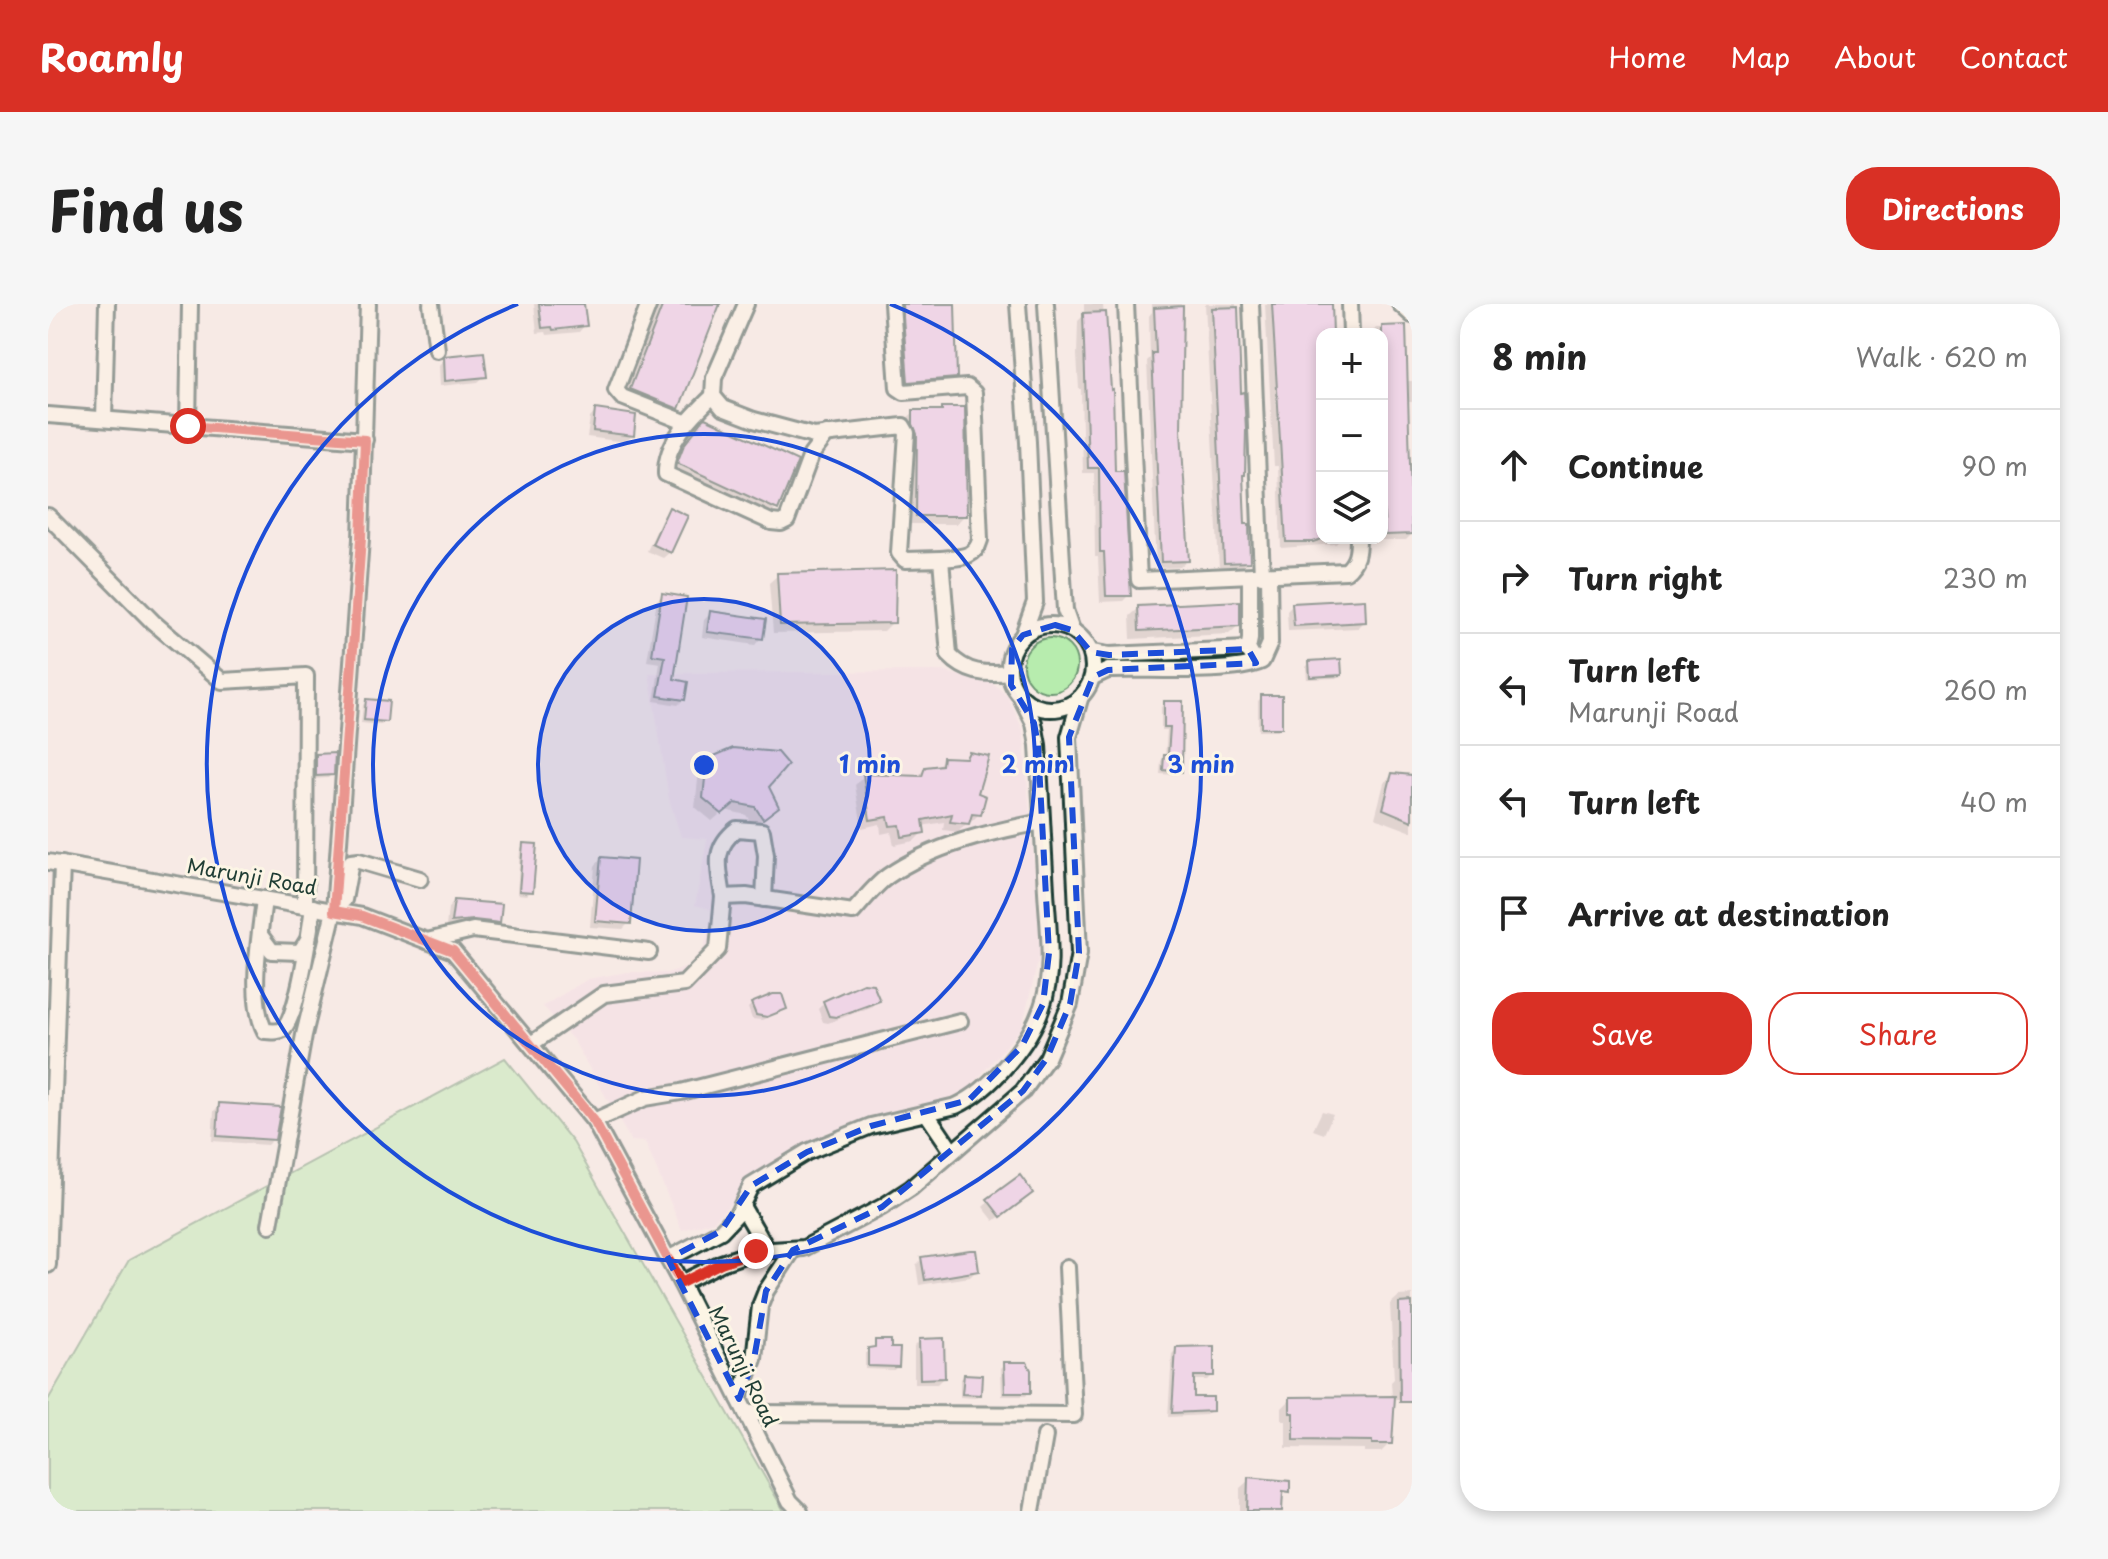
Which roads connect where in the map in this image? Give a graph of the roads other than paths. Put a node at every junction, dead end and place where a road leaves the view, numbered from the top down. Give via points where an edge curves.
1 (107, 304) edge
2 (190, 304) edge
3 (368, 304) edge
4 (431, 304) edge
5 (649, 304) edge
6 (746, 304) edge
7 (892, 304) edge
8 (1018, 304) edge
9 (1046, 304) edge
10 (1126, 304) edge
11 (1251, 304) edge
12 (1350, 304) edge
13 (1400, 304) edge
14 (1412, 315) edge
15 (1351, 328) edge
16 (437, 350) dead end
17 (713, 396) junction
18 (48, 415) edge
19 (104, 419) junction
20 (685, 422) junction
21 (188, 426) junction
22 (827, 434) junction
23 (365, 440) junction
24 (48, 516) edge
25 (1357, 544) edge
26 (941, 559) junction
27 (1260, 576) junction
28 (1072, 630) junction
29 (1023, 635) junction
30 (1248, 649) junction
31 (1091, 652) junction
32 (1256, 663) junction
33 (1009, 672) junction
34 (1093, 677) junction
35 (1022, 699) junction
36 (1080, 699) junction
37 (1042, 822) junction
38 (55, 863) edge
39 (420, 879) dead end
40 (723, 897) junction
41 (264, 899) junction
42 (764, 899) junction
43 (309, 907) junction
44 (338, 912) junction
45 (260, 935) junction
46 (308, 941) junction
47 (427, 941) junction
48 (649, 952) dead end
49 (960, 1021) dead end
50 (531, 1044) junction
51 (927, 1114) junction
52 (594, 1121) junction
53 (952, 1151) junction
54 (742, 1206) junction
55 (49, 1214) edge
56 (270, 1225) dead end
57 (793, 1250) junction
58 (768, 1251) junction
59 (668, 1259) junction
60 (48, 1265) edge
61 (1067, 1267) dead end
62 (681, 1283) junction
63 (739, 1399) junction
64 (746, 1413) junction
65 (1045, 1436) dead end
66 (800, 1511) edge
67 (1032, 1511) edge

1 - 19 street
2 - 21 street
3 - 23 street
4 - 16 street
5 - 20 street via 616,390
6 - 17 street via 714,378
7 - 26 street via 898,388 904,392 967,387 974,393 980,540 971,556
8 - 29 street via 1035,602
9 - 28 street via 1065,610
10 - 27 street via 1139,580
11 - 27 street
12 - 15 street
13 - 14 street
17 - 20 street
17 - 22 street via 723,408 754,420 814,436
18 - 19 street
19 - 21 street
20 - 22 street via 666,474 781,523 787,520 811,455
21 - 23 street
22 - 26 street via 903,426 907,433 899,553 905,560
23 - 44 street
24 - 43 street via 153,622 222,681 306,676
25 - 27 street via 1353,565 1346,571
26 - 33 street via 949,655 960,667 987,674
27 - 30 street
27 - 32 street via 1270,643
28 - 29 street via 1038,626
28 - 31 street
29 - 33 street via 1012,649
30 - 31 street
30 - 32 street
31 - 34 street
32 - 34 street via 1108,670
33 - 35 street
34 - 36 street
35 - 36 street via 1050,710
35 - 37 street via 1038,745
36 - 53 street via 1069,737 1079,953 1070,1004 1047,1058 1023,1091
37 - 42 street via 928,853 886,877 853,912
37 - 51 street via 1049,953 1043,1004 1022,1046 983,1090 956,1106
38 - 41 street, Marunji Road
38 - 55 street
39 - 44 street via 351,862
40 - 42 street
40 - 42 street via 718,860 723,840 737,829 762,831
40 - 50 street via 718,949 684,984 604,994
41 - 43 street, Marunji Road
41 - 45 street
43 - 44 street, Marunji Road
43 - 46 street
44 - 47 street, Marunji Road
44 - 56 street via 304,1035
45 - 46 street via 272,951 286,953 300,952
45 - 46 street via 258,1018 265,1031 284,1028 290,1019
47 - 48 street via 473,930
47 - 50 street, Marunji Road via 453,951
49 - 52 street via 645,1098
50 - 52 street, Marunji Road
51 - 53 street
51 - 54 street via 871,1126 807,1152 751,1186
52 - 59 street, Marunji Road
53 - 57 street via 882,1207
54 - 58 street
54 - 59 street via 721,1231
55 - 60 street
57 - 58 street
57 - 63 street via 763,1298 754,1359
58 - 62 street via 721,1263
59 - 62 street, Marunji Road
61 - 64 street via 1074,1415
62 - 63 street, Marunji Road
63 - 64 street, Marunji Road
64 - 66 street, Marunji Road
65 - 67 street

